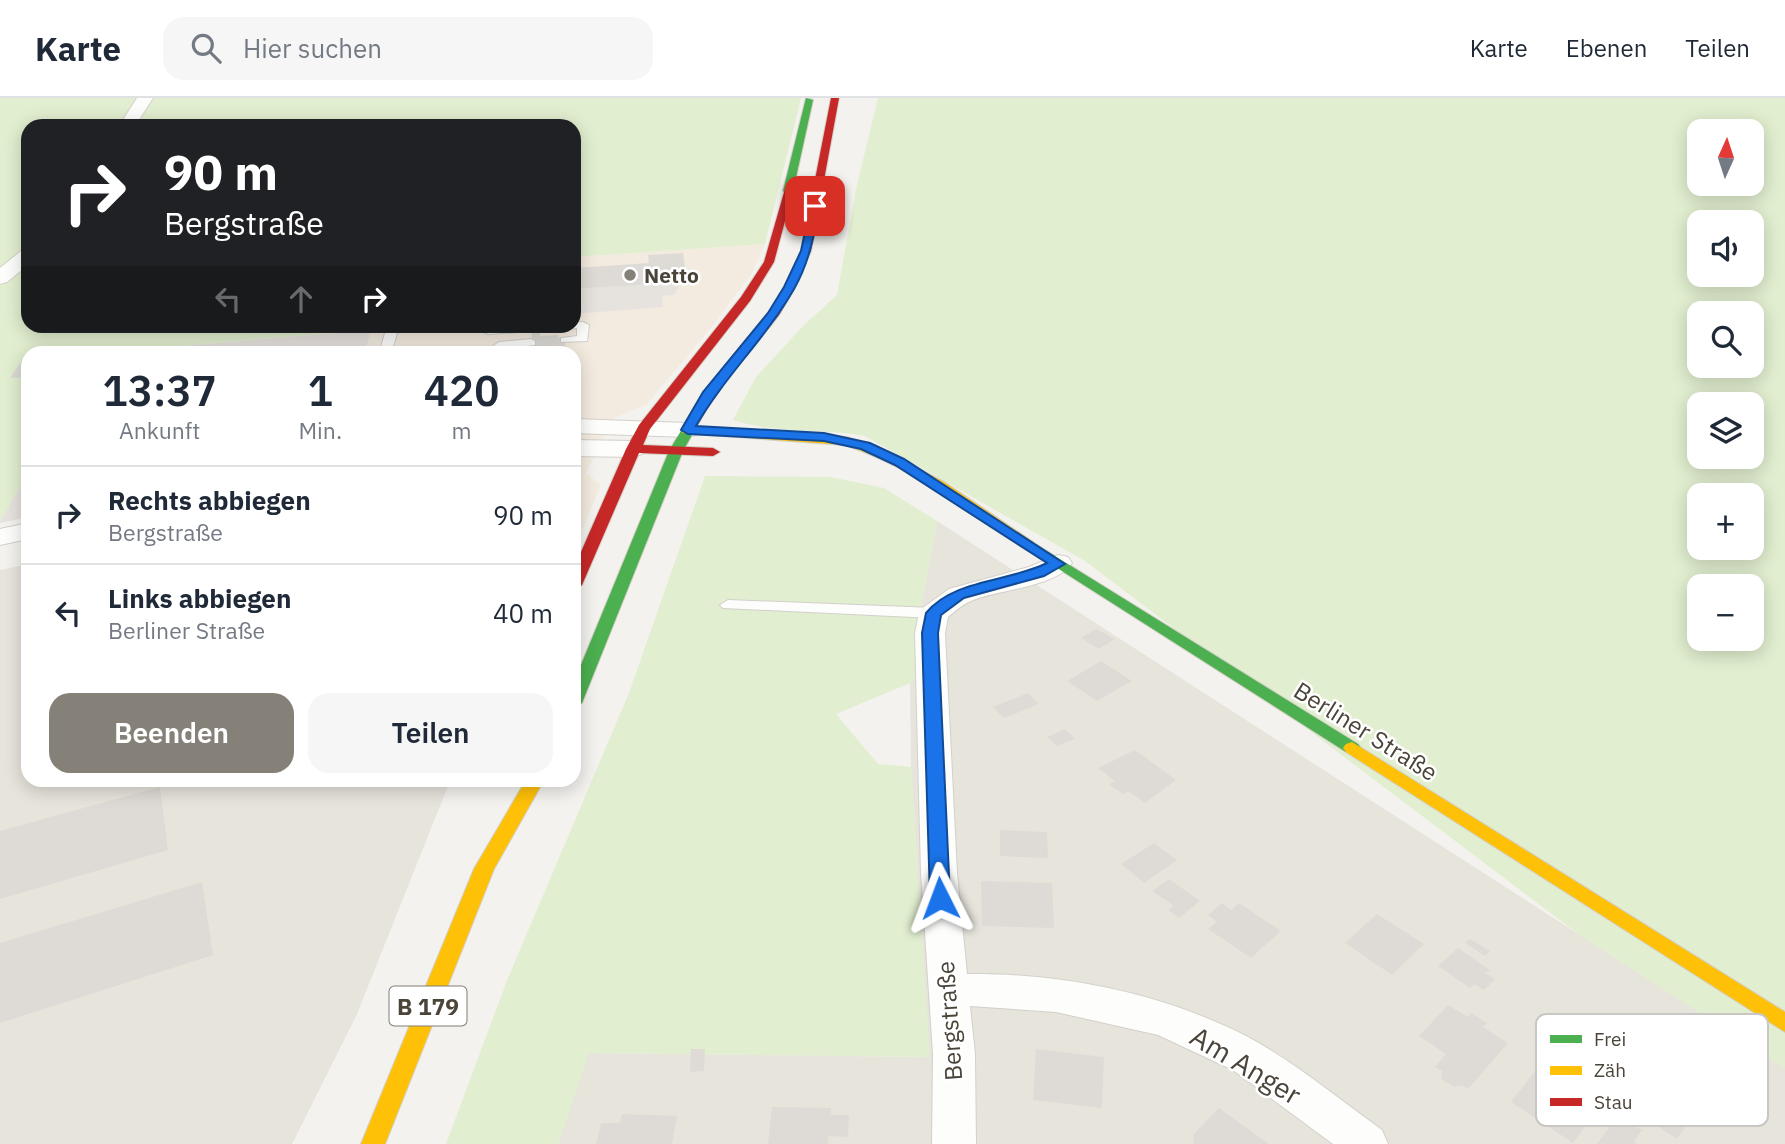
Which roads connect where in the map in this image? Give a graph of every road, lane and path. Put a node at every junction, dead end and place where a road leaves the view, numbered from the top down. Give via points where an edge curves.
1 (145, 98) edge
2 (810, 98) edge
3 (835, 98) edge
4 (132, 119) edge
5 (21, 261) edge
6 (0, 278) edge
7 (581, 325) edge
8 (565, 341) dead end
9 (531, 343) dead end
10 (499, 346) dead end
11 (581, 427) edge
12 (639, 439) junction
13 (682, 440) junction
14 (581, 447) edge
15 (730, 453) dead end
16 (855, 460) dead end
17 (922, 479) junction
18 (21, 532) edge
19 (0, 537) edge
20 (21, 550) edge
21 (0, 555) edge
22 (1058, 564) junction
23 (581, 569) edge
24 (728, 605) dead end
25 (934, 613) junction
26 (581, 686) edge
27 (531, 787) edge
28 (496, 818) dead end
29 (484, 869) junction
30 (949, 990) junction
31 (1785, 1023) edge
32 (373, 1144) edge
33 (954, 1144) edge
34 (1366, 1144) edge

1 - 4 street
2 - 12 main road via 769,262
3 - 13 main road via 809,239 796,274 772,315 708,395
5 - 6 street
7 - 8 lane via 583,339
9 - 10 lane
11 - 12 street
12 - 13 street
12 - 14 street
12 - 23 main road
13 - 15 main road
13 - 17 main road, Berliner Straße via 846,440 900,462
13 - 26 main road
16 - 17 main road, Berliner Straße
17 - 22 main road, Berliner Straße
18 - 19 street
20 - 21 street
22 - 25 street via 959,595
22 - 31 main road, Berliner Straße
24 - 25 lane
25 - 30 street, Bergstraße via 930,633 939,873
27 - 29 main road, B 179
28 - 29 main road, B 179
29 - 32 main road, B 179
30 - 33 street, Bergstraße
30 - 34 street, Am Anger via 982,989 1108,1004 1175,1024 1232,1049

